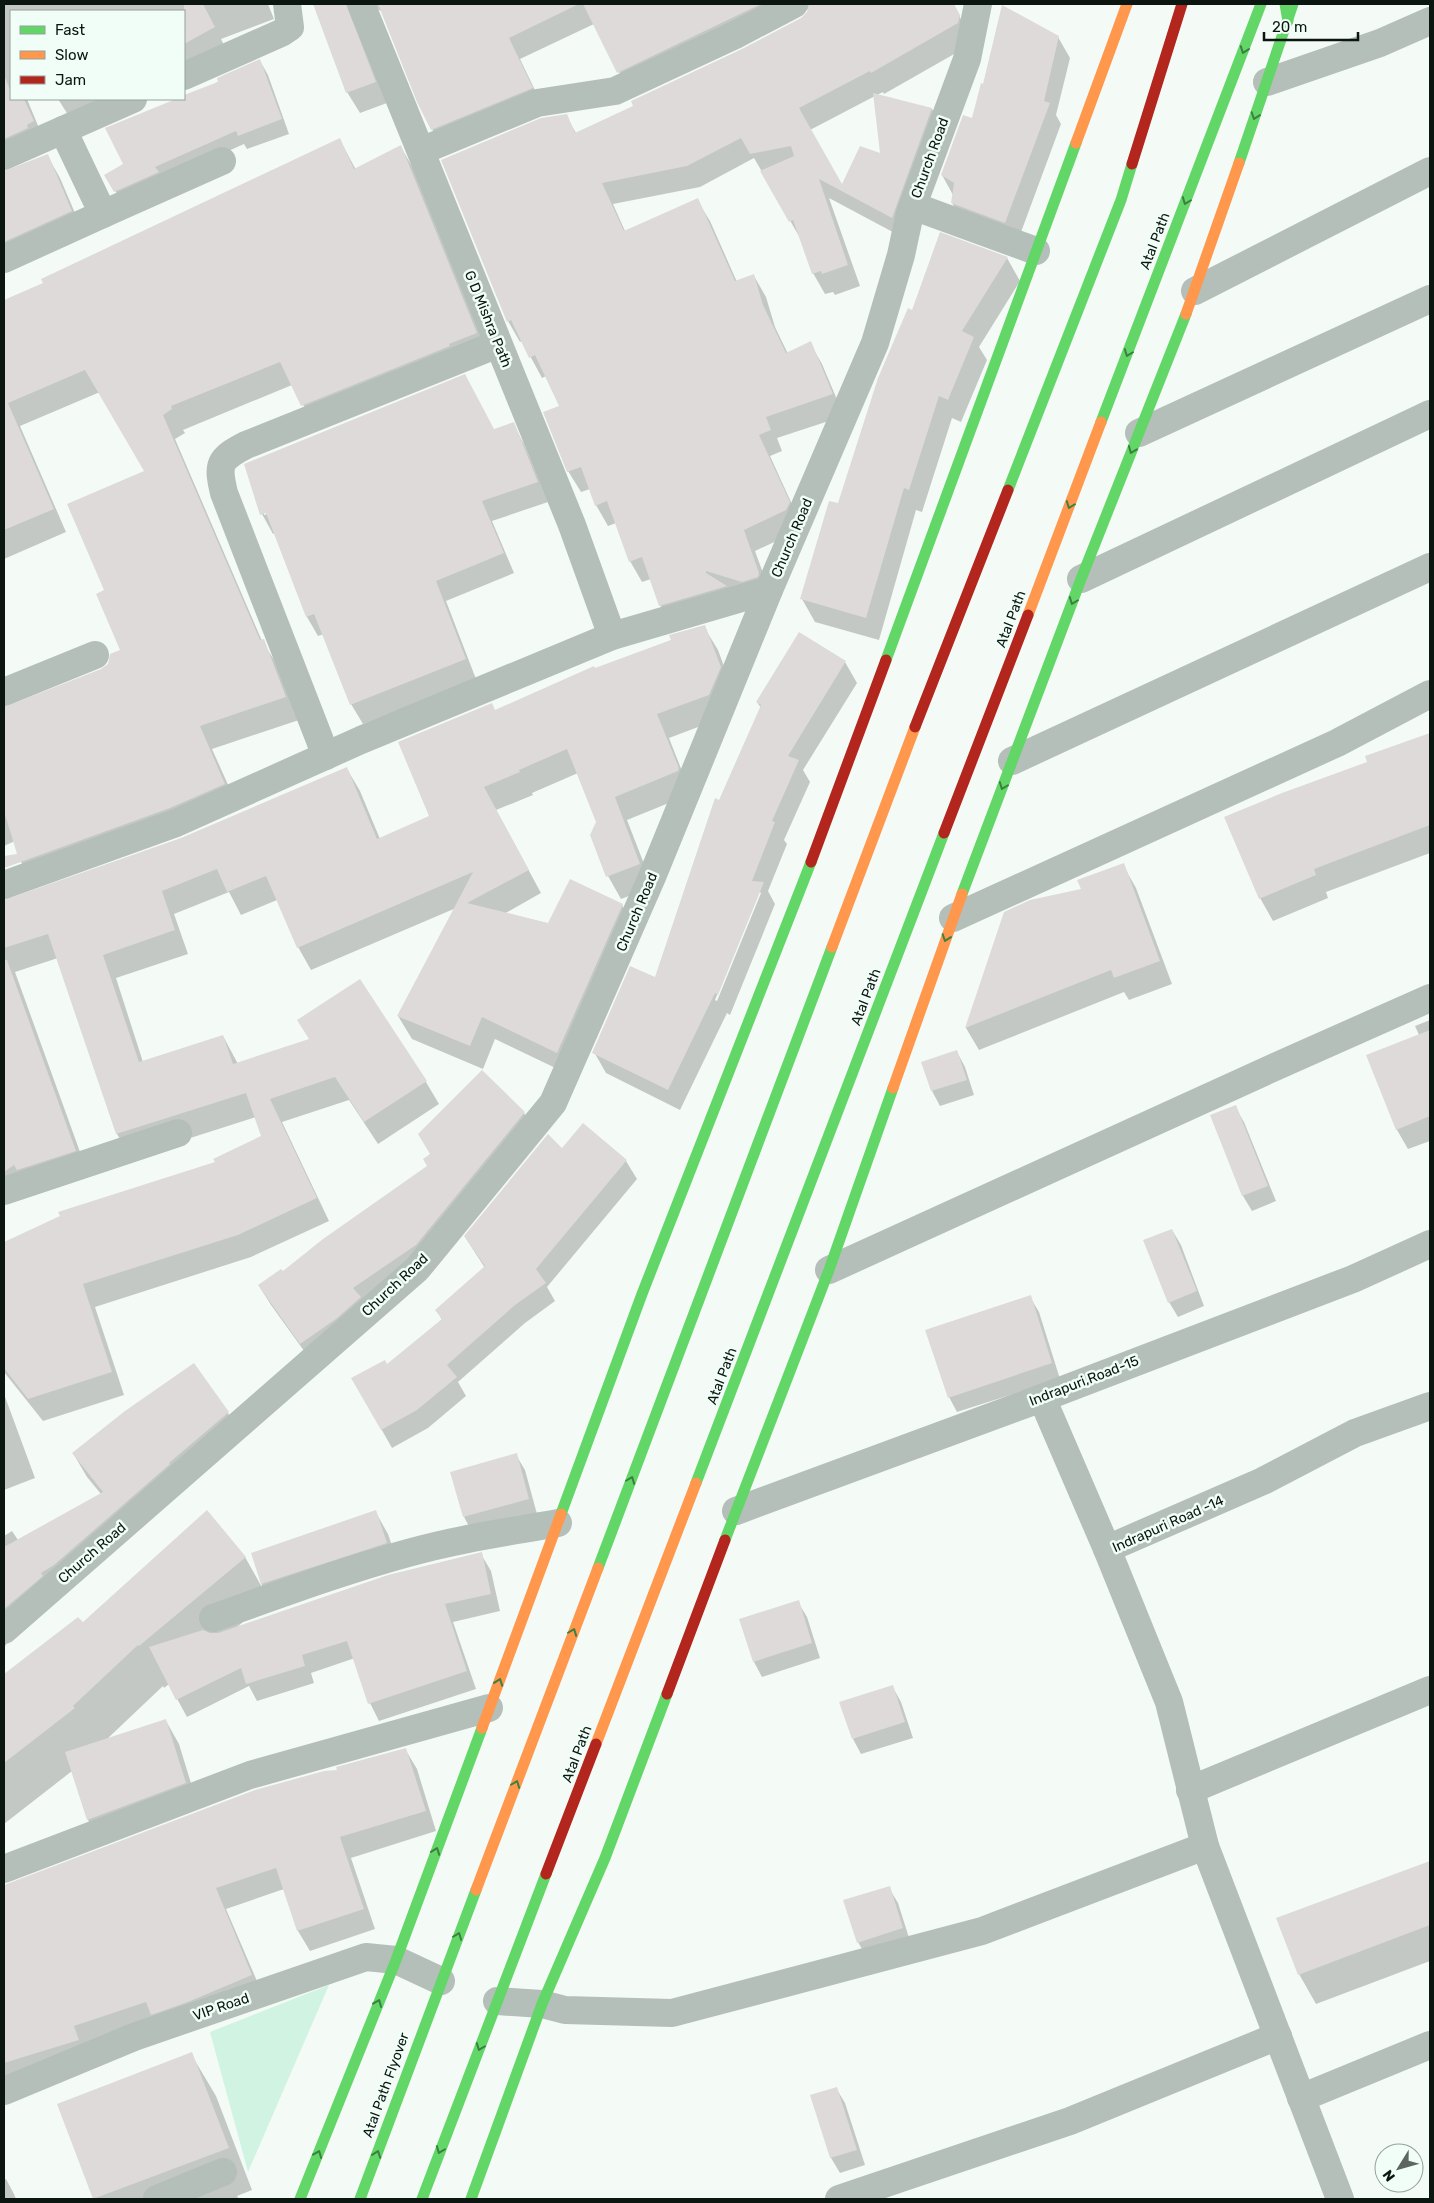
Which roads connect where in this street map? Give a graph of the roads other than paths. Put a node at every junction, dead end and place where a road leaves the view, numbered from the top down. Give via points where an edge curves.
1 (287, 4) edge
2 (361, 4) edge
3 (794, 4) edge
4 (978, 4) edge
5 (1127, 4) edge
6 (1182, 4) edge
7 (1261, 4) edge
8 (1284, 4) edge
9 (1293, 4) edge
10 (1288, 21) junction
11 (1430, 21) edge
12 (185, 76) edge
13 (1267, 82) junction
14 (131, 100) edge
15 (62, 130) junction
16 (420, 151) junction
17 (4, 156) edge
18 (222, 161) dead end
19 (1430, 171) edge
20 (913, 206) junction
21 (103, 214) junction
22 (1036, 251) junction
23 (4, 259) edge
24 (1195, 291) junction
25 (1430, 300) edge
26 (498, 344) junction
27 (1430, 414) edge
28 (1139, 433) junction
29 (1430, 567) edge
30 (1081, 579) junction
31 (769, 590) junction
32 (612, 636) junction
33 (95, 655) dead end
34 (4, 692) edge
35 (1430, 694) edge
36 (326, 756) junction
37 (1012, 761) junction
38 (4, 885) edge
39 (953, 918) junction
40 (1430, 998) edge
41 (178, 1133) dead end
42 (4, 1191) edge
43 (1430, 1244) edge
44 (830, 1270) junction
45 (1042, 1398) junction
46 (1430, 1406) edge
47 (736, 1511) junction
48 (558, 1523) junction
49 (1107, 1549) junction
50 (213, 1618) dead end
51 (4, 1630) edge
52 (1430, 1690) edge
53 (489, 1708) junction
54 (1190, 1790) junction
55 (1205, 1846) junction
56 (4, 1868) edge
57 (396, 1960) junction
58 (441, 1981) junction
59 (497, 2001) junction
60 (542, 2004) junction
61 (1278, 2036) junction
62 (1430, 2045) edge
63 (4, 2091) edge
64 (1301, 2098) junction
65 (223, 2172) dead end
66 (1331, 2197) edge
67 (157, 2199) edge
68 (300, 2199) edge
69 (360, 2199) edge
70 (422, 2199) edge
71 (471, 2199) edge
72 (839, 2199) edge

1 - 12 street via 290,27
2 - 16 street, G D Mishra Path
3 - 16 street via 735,36 615,91 537,103
4 - 20 street, Church Road via 967,59
5 - 22 street
58 -> 6 street via 895,779 1121,200
7 -> 59 street, Atal Path
8 - 10 street
9 - 10 street
10 - 13 street
11 - 13 street via 1380,43
13 -> 24 street
14 - 15 street
15 - 17 street
15 - 21 street
16 - 26 street, G D Mishra Path
18 - 21 street
19 - 24 street
20 - 22 street
20 - 31 street, Church Road via 875,343
21 - 23 street
22 - 48 street via 837,795 642,1294
24 - 28 street
25 - 28 street
26 - 32 street, G D Mishra Path via 572,525
26 - 36 street via 246,445 226,457 221,464 219,473 224,493
27 - 30 street
28 -> 30 street
29 - 37 street
30 -> 37 street
31 - 32 street
31 - 51 street, Church Road via 652,877 553,1103 417,1269
32 - 36 street
33 - 34 street
35 - 39 street via 1337,743
36 - 38 street via 176,823
37 -> 39 street
39 -> 44 street
40 - 44 street
41 - 42 street
43 - 45 street, Indrapuri,Road-15 via 1353,1279
44 - 47 street
45 - 47 street, Indrapuri,Road-15
45 - 49 street
46 - 49 street, Indrapuri Road -14 via 1355,1433 1263,1481
47 - 60 street via 605,1858
48 - 50 street via 409,1553 336,1574
53 -> 48 street
49 - 54 street, Indrapuri Road -14 via 1168,1702
52 - 54 street
53 - 56 street via 250,1775
57 -> 53 street
54 - 55 street, Indrapuri Road -14
55 - 60 street via 982,1931 672,2013 565,2010
55 - 61 street, Indrapuri Road -14
57 - 58 street, VIP Road
57 - 63 street, VIP Road via 366,1957 134,2037
68 -> 57 street
69 -> 58 street, Atal Path Flyover
59 - 60 street
59 -> 70 street
60 - 71 street
61 - 64 street, Indrapuri Road -14
61 - 72 street via 1070,2120
62 - 64 street
64 - 66 street, Indrapuri Road -14
65 - 67 street

